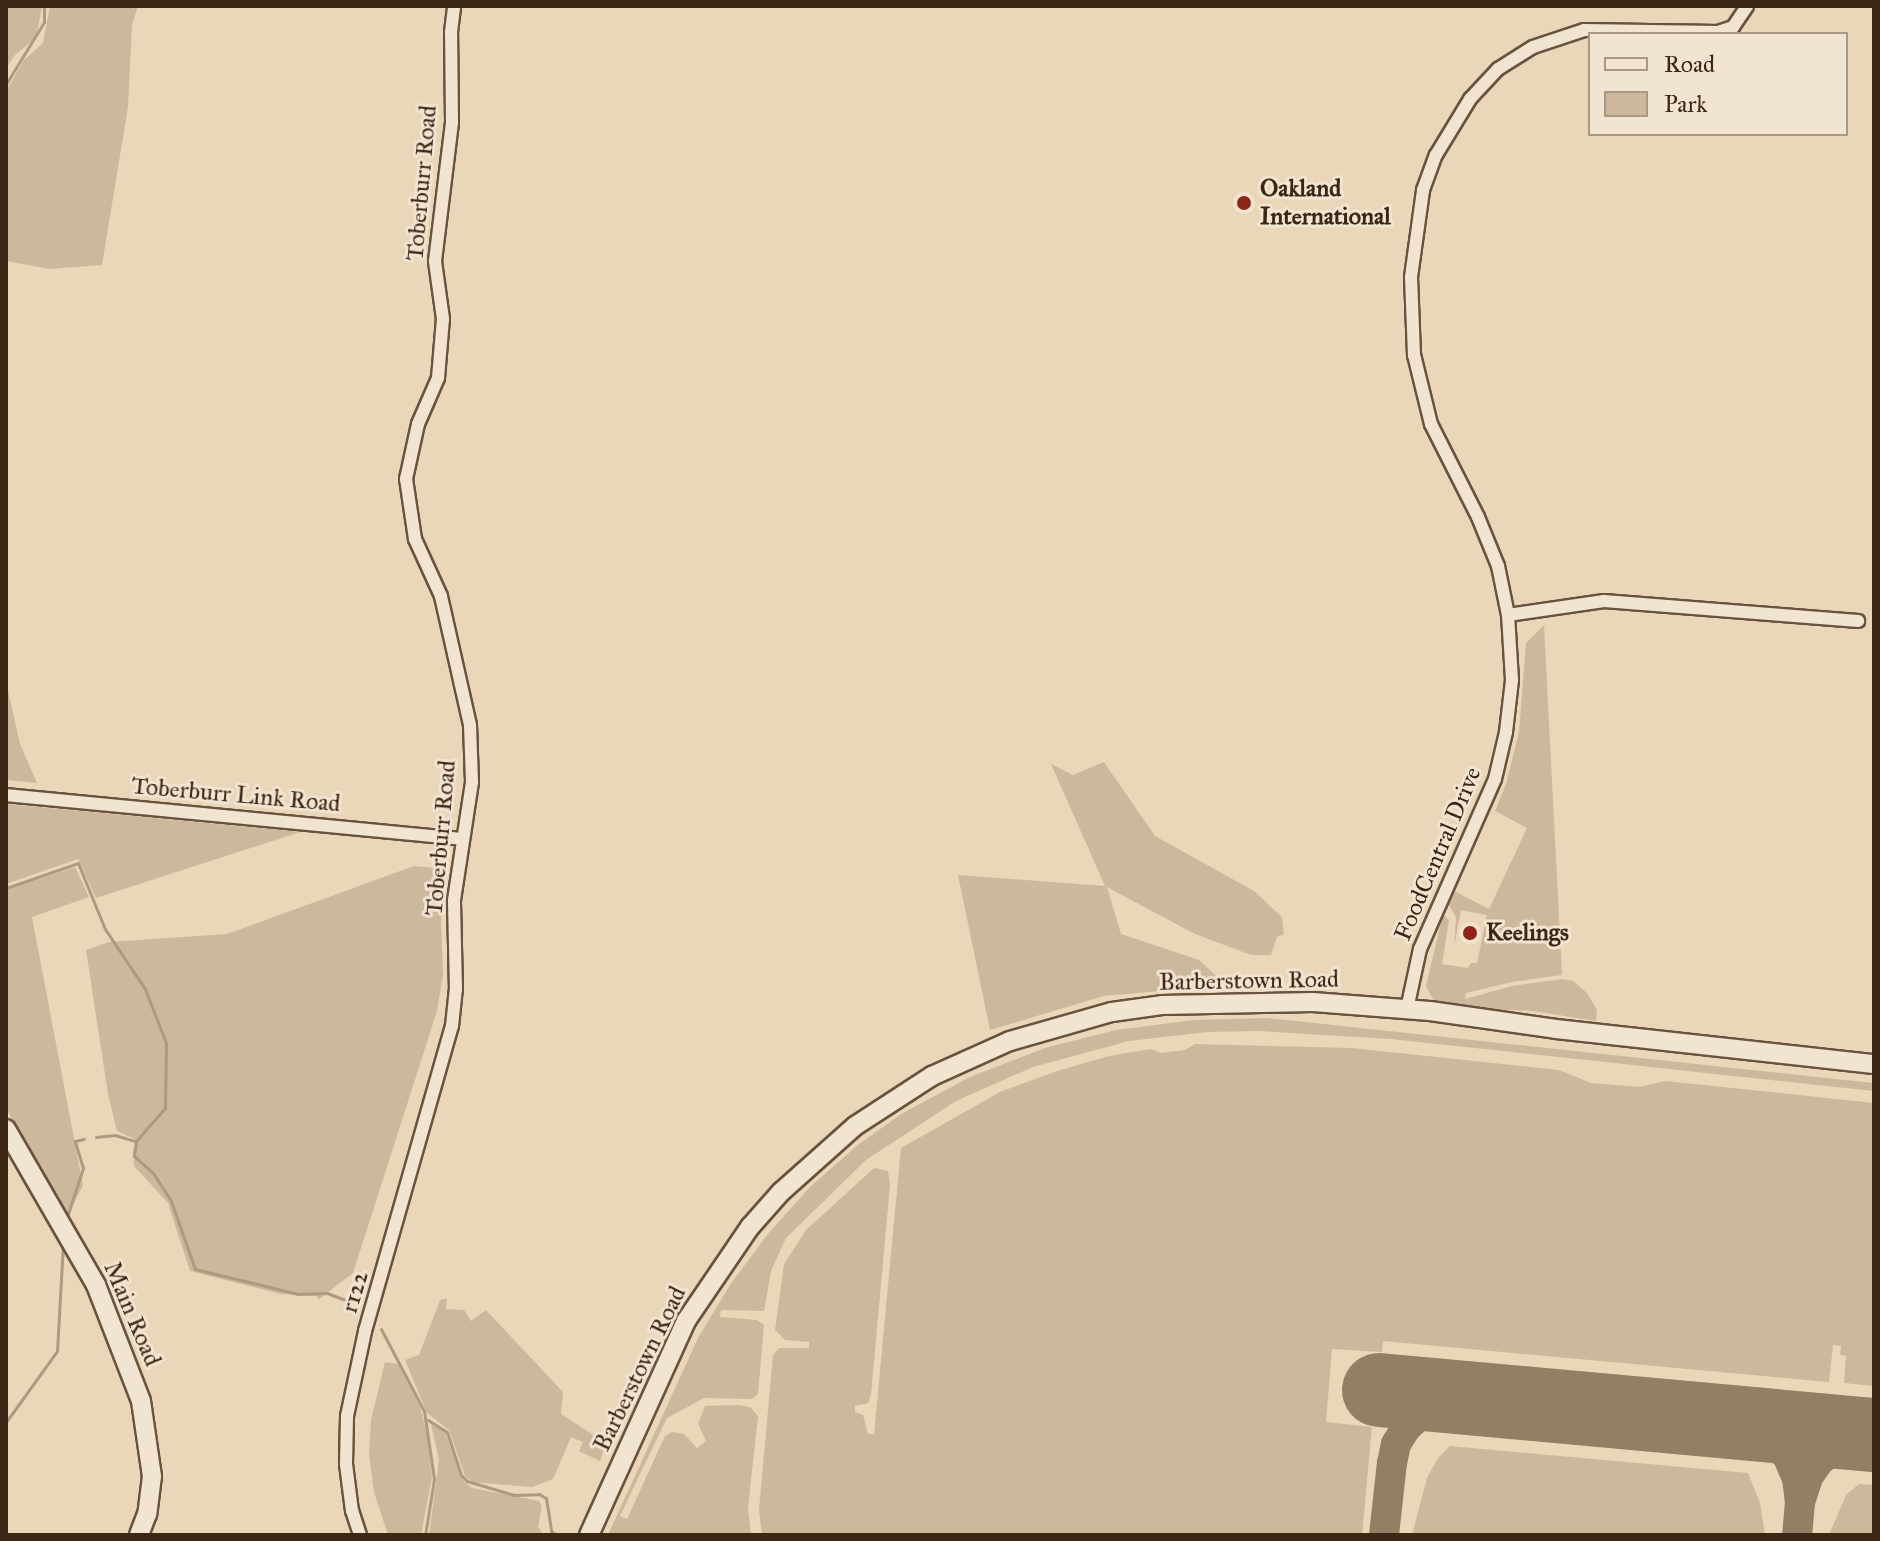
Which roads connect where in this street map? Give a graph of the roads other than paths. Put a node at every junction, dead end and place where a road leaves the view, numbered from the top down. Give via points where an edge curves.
1 (454, 6) edge
2 (1747, 6) edge
3 (1508, 615) junction
4 (1858, 621) dead end
5 (6, 795) edge
6 (461, 839) junction
7 (1407, 1009) junction
8 (1874, 1064) edge
9 (442, 1066) joint
10 (6, 1129) edge
11 (139, 1535) edge
12 (360, 1535) edge
13 (589, 1535) edge

1 - 6 street, Toberburr Road via 452,122 435,261 443,319 438,378 418,424 406,479 415,539 441,596 470,725 472,782
2 - 3 street, FoodCentral Drive via 1733,27 1718,32 1584,30 1533,47 1498,69 1479,89 1436,155 1423,190 1412,265 1414,355 1431,424 1498,566
3 - 4 street via 1604,601
3 - 7 street, FoodCentral Drive via 1512,680 1502,755 1420,949
5 - 6 street, Toberburr Link Road
6 - 9 street, Toberburr Road via 454,900 456,990
7 - 8 main road, Barberstown Road
7 - 13 main road, Barberstown Road via 1210,1001 1112,1012 962,1060 892,1100 781,1192 717,1272 669,1355
9 - 12 street, r122 via 365,1331 347,1416 346,1464
10 - 11 main road, Main Road via 96,1285 141,1401 152,1476

